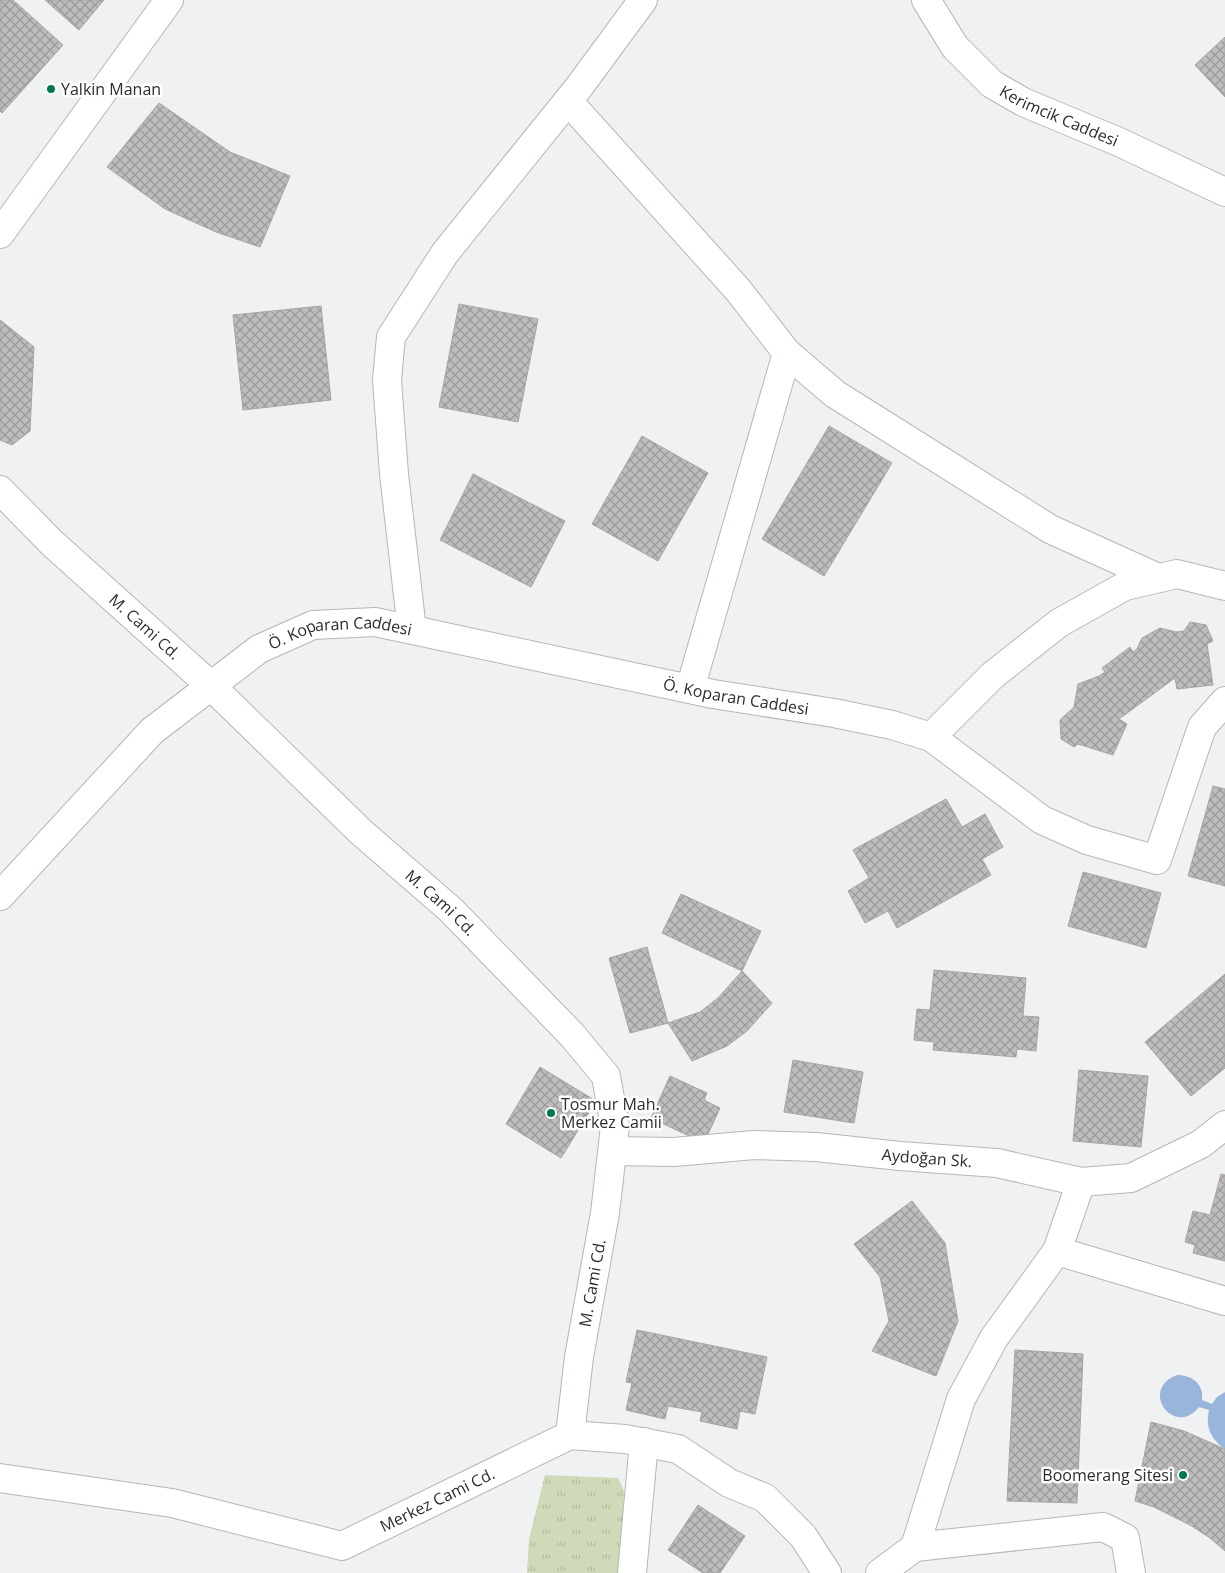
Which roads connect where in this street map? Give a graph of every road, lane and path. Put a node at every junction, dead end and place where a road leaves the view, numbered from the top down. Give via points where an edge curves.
1 (170, 0) edge
2 (643, 0) edge
3 (926, 0) edge
4 (568, 101) junction
5 (1225, 192) edge
6 (0, 234) edge
7 (787, 352) junction
8 (0, 490) edge
9 (1158, 578) junction
10 (1225, 586) edge
11 (412, 630) junction
12 (210, 686) junction
13 (690, 689) junction
14 (1225, 701) edge
15 (931, 737) junction
16 (0, 896) edge
17 (1225, 1125) edge
18 (613, 1151) junction
19 (1081, 1182) junction
20 (1057, 1251) junction
21 (1225, 1301) edge
22 (570, 1435) junction
23 (644, 1442) junction
24 (0, 1478) edge
25 (915, 1547) junction
26 (632, 1573) edge
27 (827, 1573) edge
28 (880, 1573) edge
29 (1131, 1573) edge

1 - 6 street
2 - 4 street
3 - 5 street, Kerimcik Caddesi via 955,48 992,84 1023,102 1119,142
4 - 7 street via 738,290
4 - 11 street via 445,253 391,337 387,380
7 - 9 street via 835,394 1050,529
7 - 13 street
8 - 12 street, M. Cami Cd. via 52,543
9 - 10 street via 1177,574
9 - 15 street via 1125,586 1059,622 993,675
11 - 12 street, Ö. Koparan Caddesi via 375,622 313,625 259,649
11 - 13 street, Ö. Koparan Caddesi
12 - 16 street, Ö. Koparan Caddesi via 152,731
12 - 18 street, M. Cami Cd. via 361,832 451,910 572,1035 606,1076 616,1126
13 - 15 street, Ö. Koparan Caddesi via 834,713
14 - 15 street, Ö. Koparan Caddesi via 1202,727 1157,860 1087,840 1042,820
17 - 19 street, Aydoğan Sk. via 1201,1144 1131,1178
18 - 19 street, Aydoğan Sk. via 674,1152 754,1145 816,1147 998,1163
18 - 22 street, M. Cami Cd. via 579,1357
19 - 20 street
20 - 21 street
20 - 25 street via 994,1338 962,1399
22 - 23 street
22 - 24 street, Merkez Cami Cd. via 342,1546 172,1503
23 - 26 street
23 - 27 street via 678,1449 729,1483 765,1498 803,1536
25 - 28 street
25 - 29 street via 1103,1528 1125,1538

